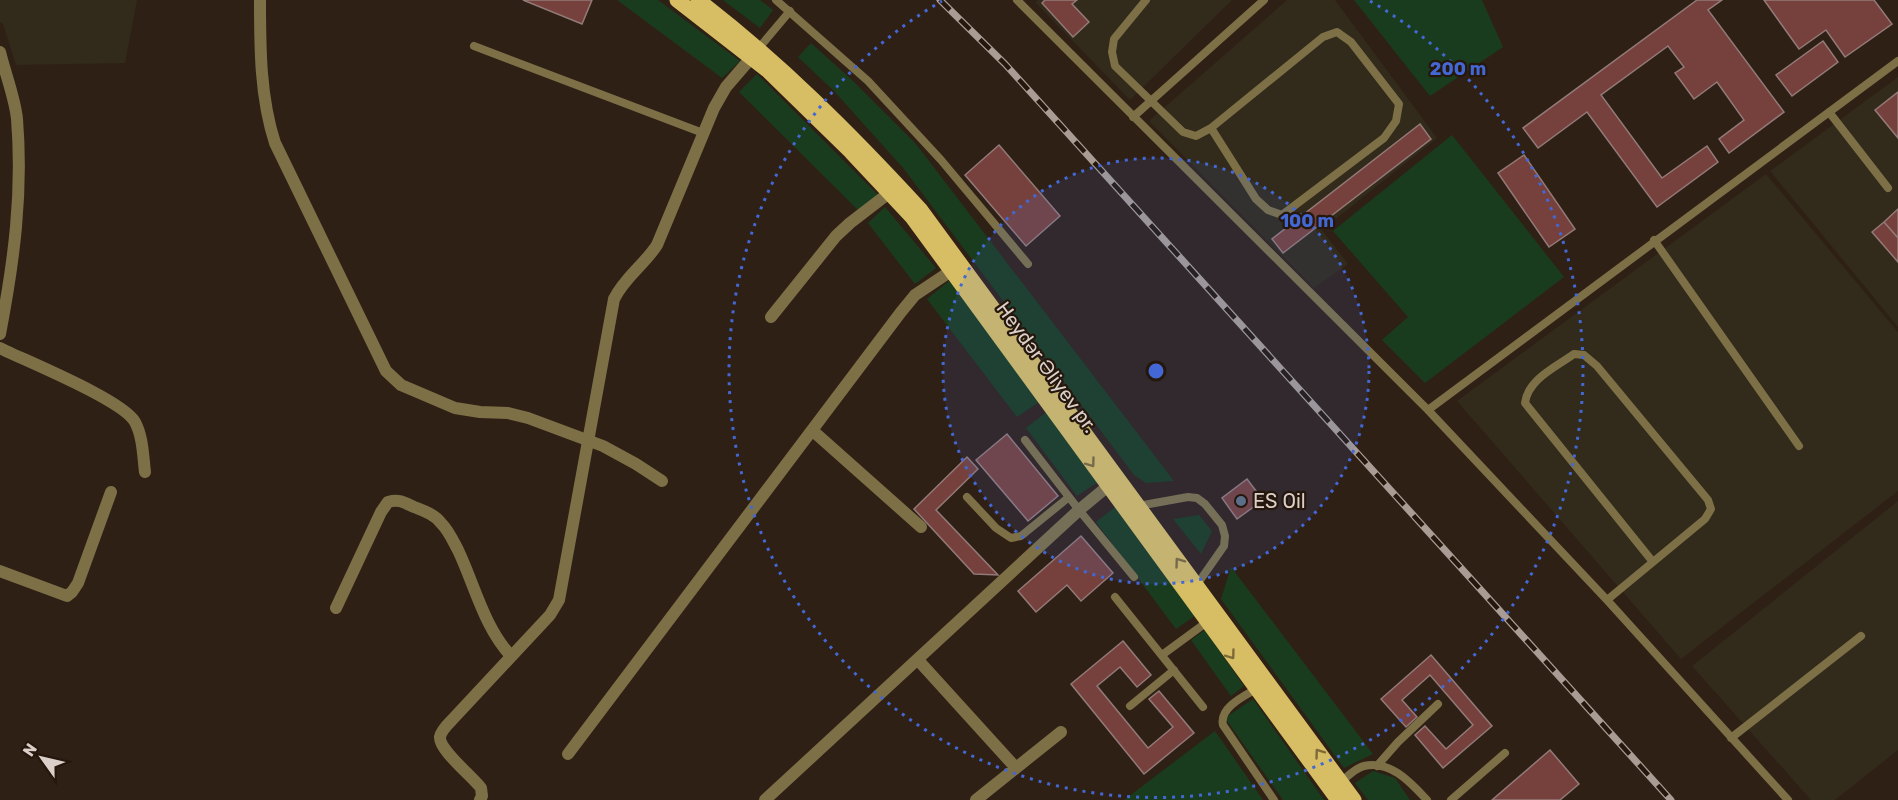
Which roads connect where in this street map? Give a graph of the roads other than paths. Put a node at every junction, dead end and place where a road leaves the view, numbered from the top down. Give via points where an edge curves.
1 (260, 0) edge
2 (677, 0) edge
3 (698, 0) edge
4 (776, 0) edge
5 (1017, 0) edge
6 (1146, 0) edge
7 (1263, 0) edge
8 (789, 11) junction
9 (474, 46) dead end
10 (0, 52) edge
11 (755, 54) junction
12 (1898, 61) edge
13 (1151, 100) junction
14 (1828, 112) junction
15 (1132, 117) junction
16 (1210, 128) junction
17 (703, 134) junction
18 (1888, 188) dead end
19 (889, 193) junction
20 (1654, 240) junction
21 (1028, 264) dead end
22 (951, 271) junction
23 (771, 317) dead end
24 (0, 334) edge
25 (0, 348) edge
26 (1428, 410) junction
27 (813, 431) junction
28 (587, 440) junction
29 (1025, 440) dead end
30 (1799, 446) dead end
31 (145, 472) dead end
32 (662, 481) dead end
33 (1108, 486) junction
34 (111, 492) dead end
35 (967, 497) dead end
36 (1069, 497) junction
37 (1138, 506) junction
38 (1079, 510) junction
39 (921, 528) dead end
40 (1653, 562) junction
41 (0, 571) edge
42 (1134, 577) dead end
43 (1196, 586) junction
44 (1115, 597) dead end
45 (1607, 600) junction
46 (336, 608) dead end
47 (1207, 622) junction
48 (1861, 636) dead end
49 (1162, 655) junction
50 (512, 656) junction
51 (918, 660) junction
52 (1174, 670) junction
53 (1256, 688) junction
54 (1438, 704) dead end
55 (1130, 706) dead end
56 (1203, 707) dead end
57 (1061, 732) dead end
58 (1731, 738) junction
59 (1505, 753) dead end
60 (568, 754) dead end
61 (1377, 766) junction
62 (1016, 768) junction
63 (1341, 782) junction
64 (480, 800) edge
65 (765, 800) edge
66 (976, 800) edge
67 (1274, 800) edge
68 (1338, 800) edge
69 (1354, 800) edge
70 (1427, 800) edge
71 (1451, 800) edge
72 (1788, 800) edge

1 - 28 street via 265,103 272,134 386,371 402,385 455,408 528,417
2 - 11 main road, Heydər Əliyev pr.
3 - 11 main road, Heydər Əliyev pr.
4 - 8 lane
5 - 15 lane
6 - 13 lane via 1114,39 1112,52 1115,66
7 - 13 lane
8 - 11 lane
8 - 21 lane via 868,81 941,159
9 - 17 lane
10 - 24 street via 17,117 18,211 15,254
11 - 17 street via 726,87
11 - 19 main road, Heydər Əliyev pr.
11 - 37 main road, Heydər Əliyev pr. via 776,63 920,209
12 - 14 lane
13 - 15 lane
13 - 16 lane via 1183,132 1196,136
14 - 18 lane
14 - 20 lane
15 - 26 lane
16 - 16 lane via 1323,37 1337,32 1351,42 1399,104 1396,121 1384,138 1282,215 1268,210 1256,199
17 - 28 street via 657,245 614,299
19 - 22 main road, Heydər Əliyev pr. via 912,217
19 - 23 street via 836,236
20 - 26 lane
20 - 30 lane
22 - 27 street via 915,295
22 -> 33 main road, Heydər Əliyev pr.
25 - 31 street via 126,412 141,436
26 - 45 lane
27 - 39 street
27 - 60 street
28 - 32 street
28 - 50 street via 559,600
29 - 36 lane
33 - 38 street
33 - 47 main road, Heydər Əliyev pr.
34 - 41 street via 78,583 67,596
35 - 36 lane via 1011,538 1020,536
36 - 38 lane
43 -> 37 main road, Heydər Əliyev pr.
37 - 43 lane via 1197,498 1222,525 1224,546
38 - 42 lane
38 - 51 street
40 - 40 lane via 1525,403 1526,393 1536,381 1574,354 1597,366 1708,500 1711,509 1706,519
40 - 45 lane
63 -> 43 main road, Heydər Əliyev pr.
44 - 49 lane
45 - 58 lane
46 - 50 street via 381,512 388,502 397,500 429,513 449,533 492,631
47 - 49 lane
47 -> 53 main road, Heydər Əliyev pr.
48 - 58 lane
49 - 52 lane
50 - 64 street via 440,737 442,747 481,788
51 - 62 street
51 - 65 street
52 - 55 lane
52 - 56 lane
53 - 67 lane via 1221,718
53 - 68 main road, Heydər Əliyev pr.
54 - 61 lane
57 - 62 street
58 - 72 lane
59 - 71 lane
61 - 63 lane via 1363,766
61 - 70 lane via 1391,769
62 - 66 street
63 - 69 main road, Heydər Əliyev pr.

